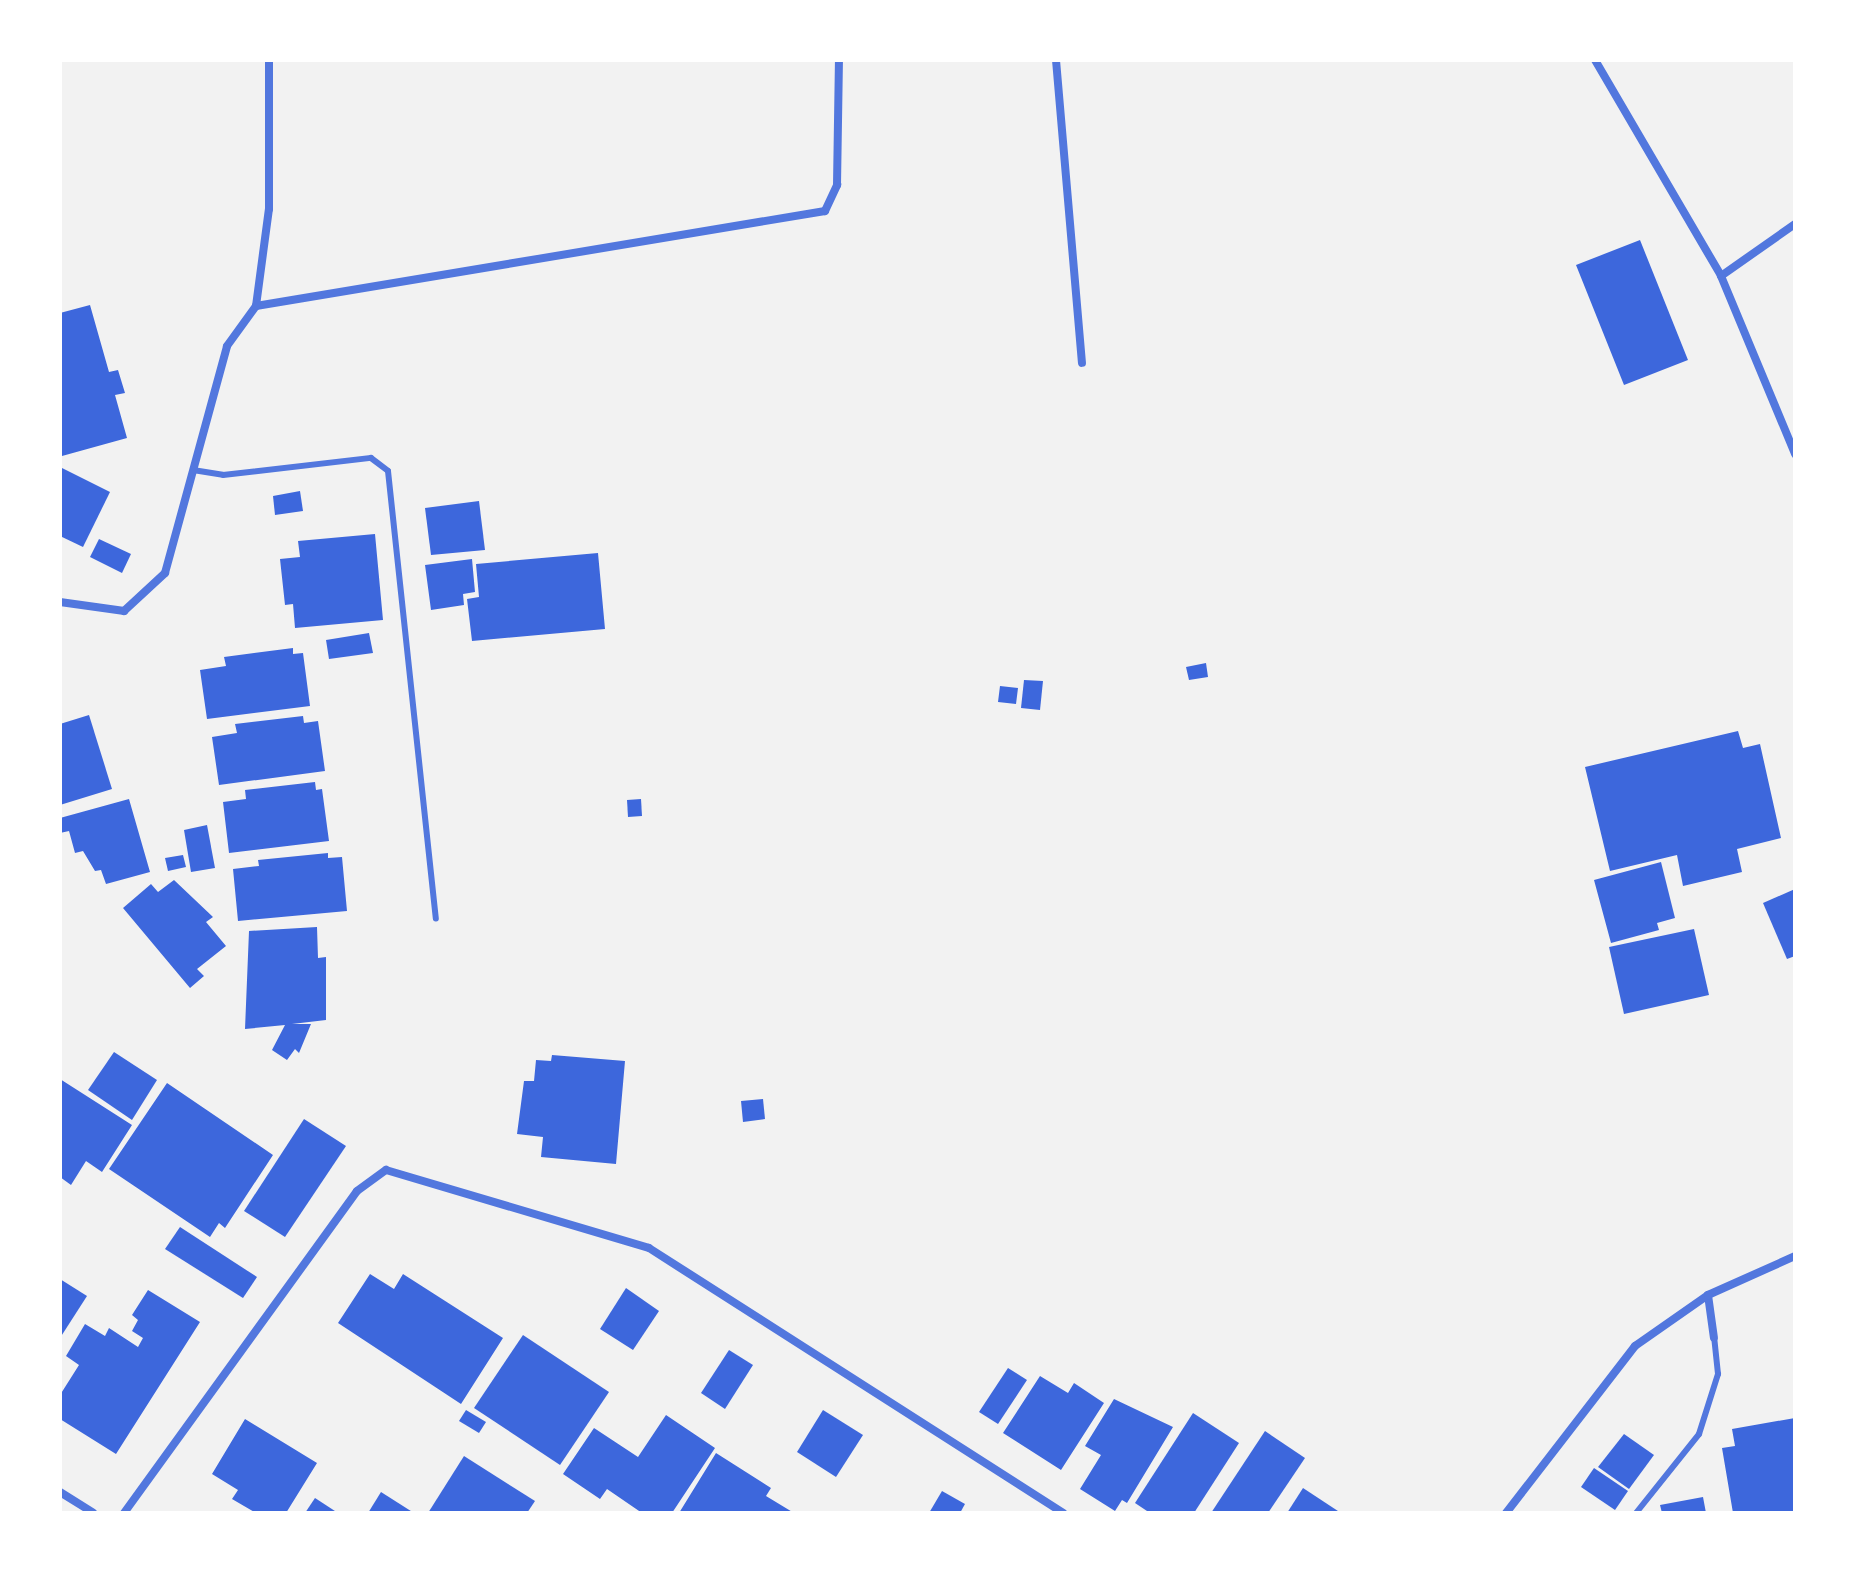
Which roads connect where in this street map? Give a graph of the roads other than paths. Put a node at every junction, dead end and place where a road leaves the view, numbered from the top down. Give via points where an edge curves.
1 (269, 60) edge
2 (839, 60) edge
3 (1056, 60) edge
4 (1595, 60) edge
5 (1795, 224) edge
6 (1721, 276) junction
7 (256, 306) junction
8 (1082, 363) dead end
9 (1795, 454) edge
10 (193, 470) junction
11 (60, 602) edge
12 (436, 918) dead end
13 (1795, 1256) edge
14 (1708, 1295) junction
15 (1714, 1338) joint
16 (60, 1492) edge
17 (93, 1513) edge
18 (124, 1513) edge
19 (1064, 1513) edge
20 (1506, 1513) edge
21 (1636, 1513) edge

1 - 7 street via 269,209
2 - 7 street via 837,185 825,211
3 - 8 street
4 - 6 street
5 - 6 street
6 - 9 street
7 - 10 street via 227,346
10 - 11 street via 165,573 124,611
10 - 12 lane via 223,475 371,458 388,471
13 - 14 street
14 - 15 street
14 - 20 street via 1635,1346
15 - 21 lane via 1718,1374 1699,1434
16 - 17 street
18 - 19 street via 357,1191 386,1170 649,1248

